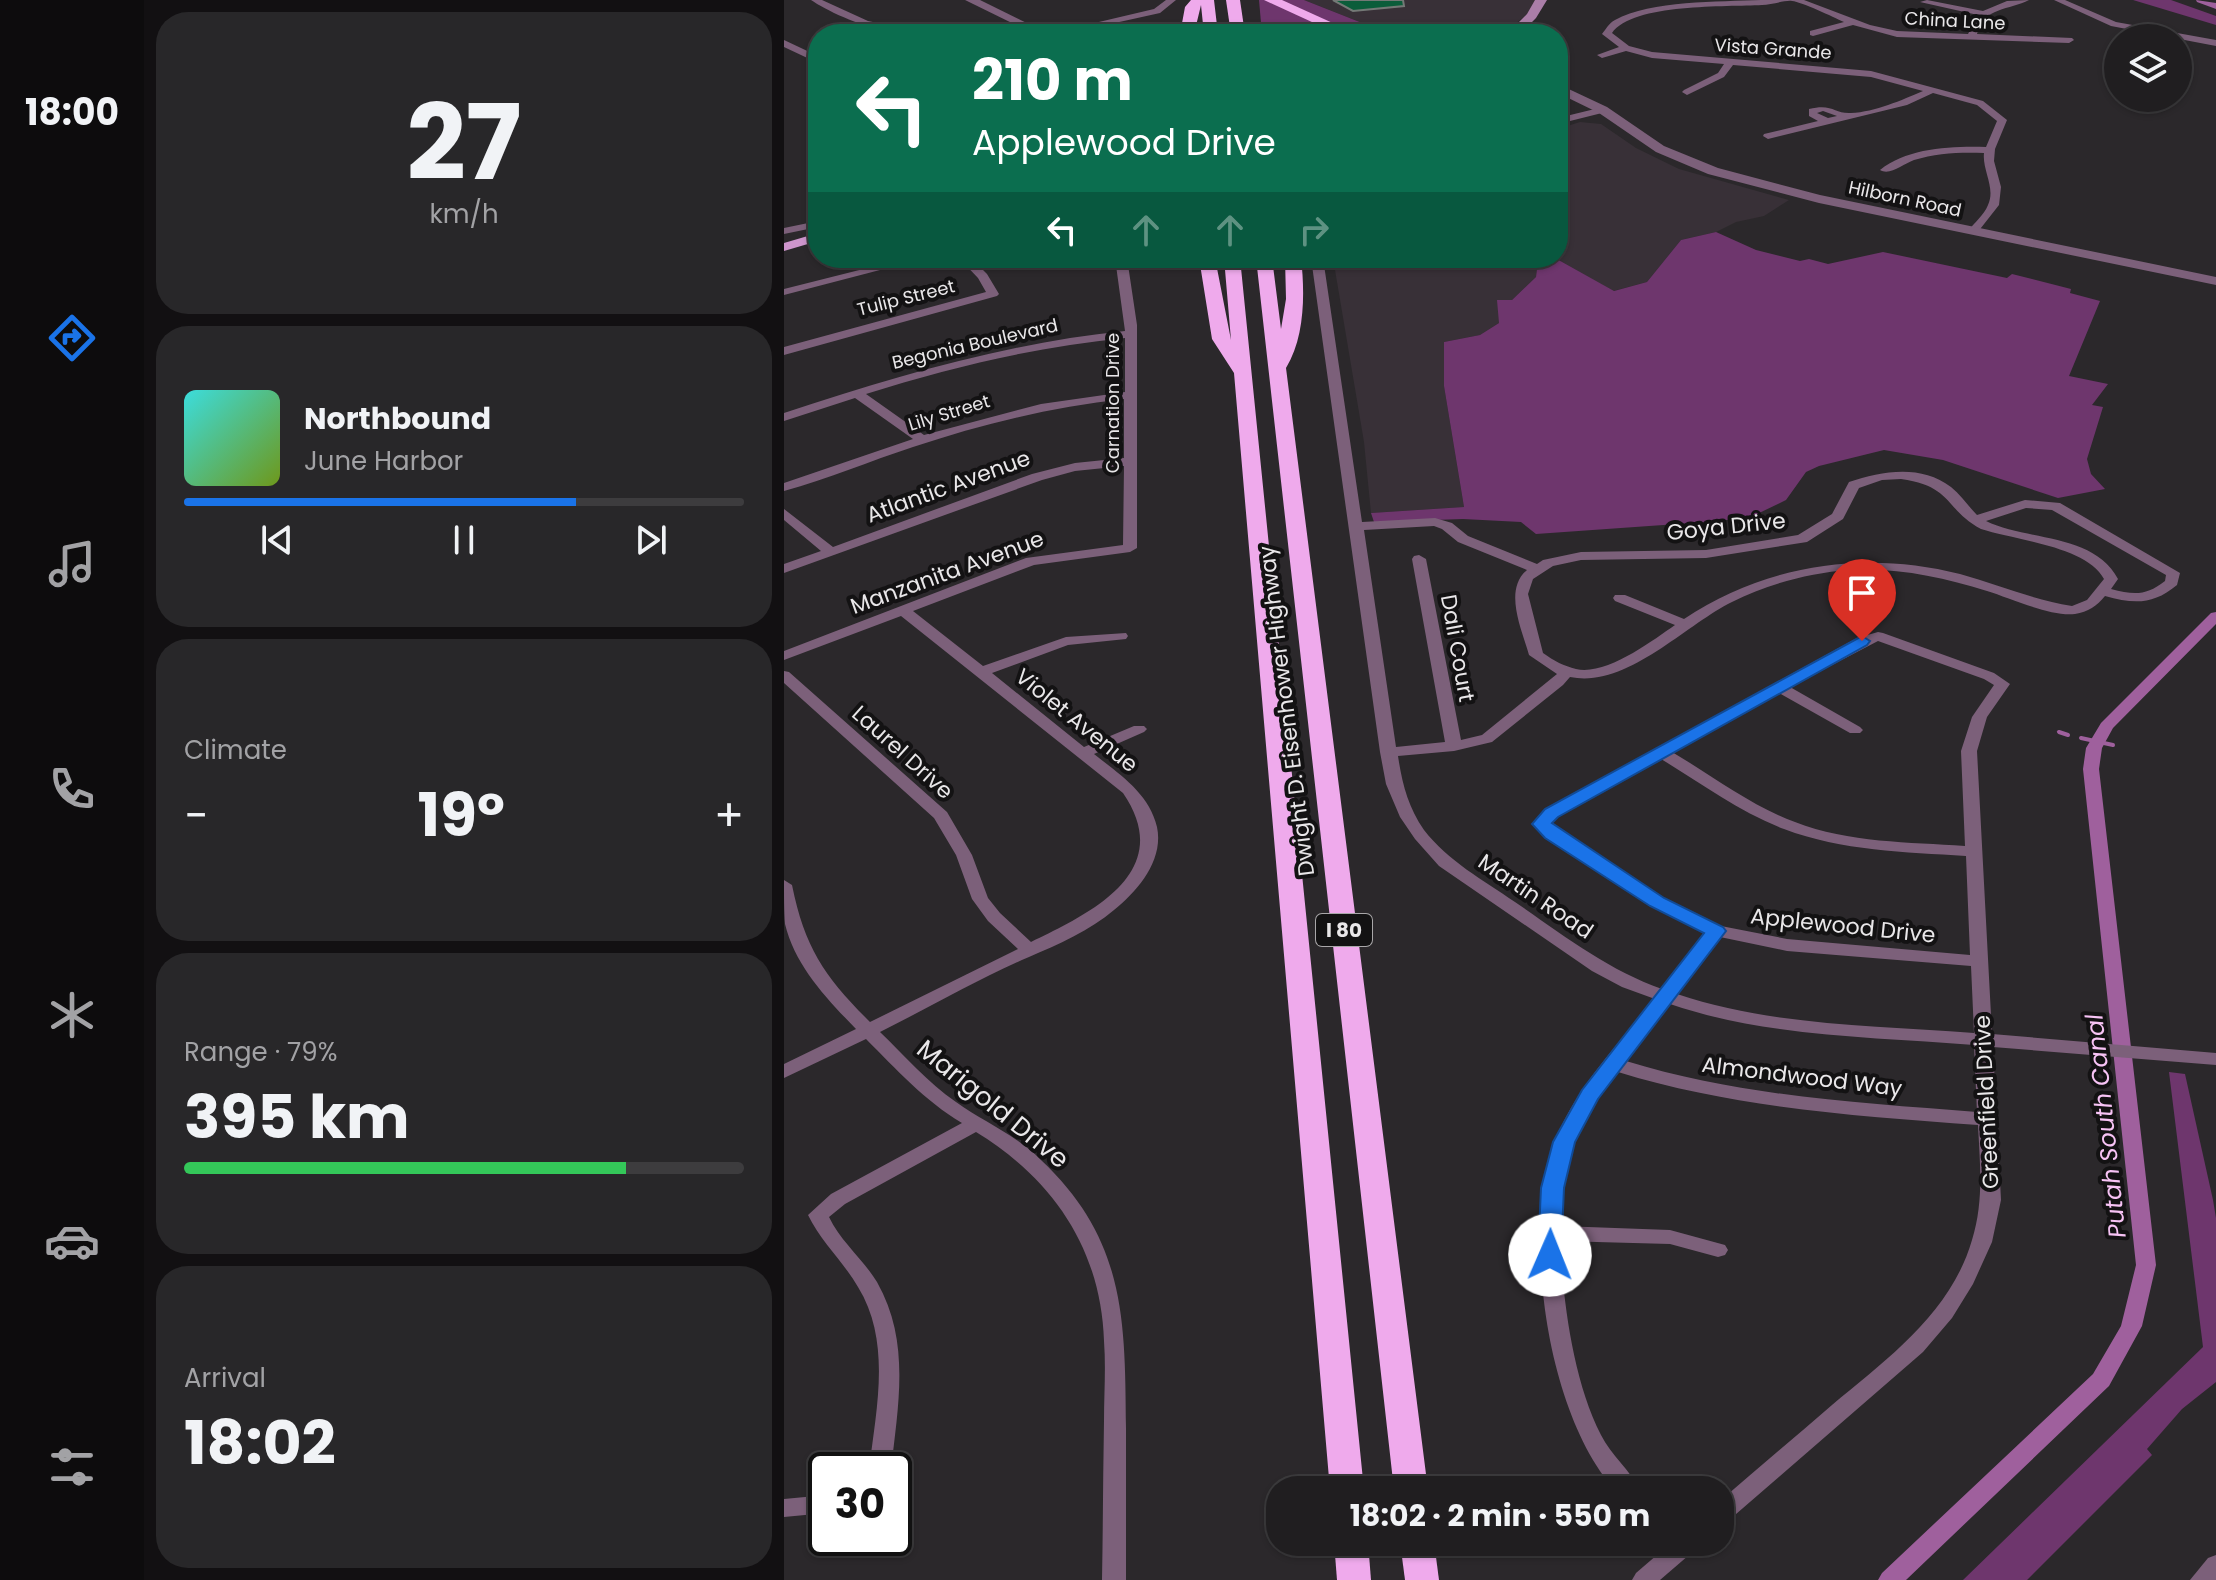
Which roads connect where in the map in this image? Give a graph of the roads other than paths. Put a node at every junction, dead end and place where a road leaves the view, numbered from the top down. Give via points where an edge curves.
1 (815, 0) edge
2 (1172, 0) edge
3 (1198, 0) edge
4 (1207, 0) edge
5 (1233, 0) edge
6 (1271, 0) edge
7 (1541, 0) edge
8 (1553, 0) edge
9 (1634, 0) edge
10 (1788, 0) edge
11 (1796, 0) edge
12 (2025, 0) edge
13 (2058, 0) edge
14 (978, 1) edge
15 (1924, 2) edge
16 (1648, 9) junction
17 (1984, 14) junction
18 (1853, 22) junction
19 (873, 24) edge
20 (1023, 24) edge
21 (1091, 24) edge
22 (1189, 24) edge
23 (1210, 24) edge
24 (1237, 24) edge
25 (1327, 24) edge
26 (1524, 24) edge
27 (1537, 24) edge
28 (1813, 33) dead end
29 (1972, 38) junction
30 (2069, 40) dead end
31 (784, 43) edge
32 (2216, 43) edge
33 (1626, 48) junction
34 (808, 55) edge
35 (1602, 55) dead end
36 (1730, 62) junction
37 (1568, 85) edge
38 (1933, 90) junction
39 (1687, 92) dead end
40 (1568, 93) edge
41 (1603, 110) junction
42 (1849, 117) junction
43 (1568, 119) edge
44 (1828, 122) junction
45 (1768, 136) dead end
46 (1990, 150) junction
47 (1885, 170) dead end
48 (808, 226) edge
49 (784, 231) edge
50 (1973, 231) junction
51 (808, 240) edge
52 (784, 247) edge
53 (808, 248) edge
54 (784, 254) edge
55 (880, 268) edge
56 (975, 268) edge
57 (1122, 268) edge
58 (1209, 268) edge
59 (1233, 268) edge
60 (1265, 268) edge
61 (1294, 268) edge
62 (1318, 268) edge
63 (2216, 281) edge
64 (784, 292) edge
65 (1131, 334) junction
66 (784, 351) edge
67 (1278, 370) junction
68 (1243, 374) junction
69 (856, 393) junction
70 (1130, 395) junction
71 (784, 417) edge
72 (923, 440) junction
73 (1132, 461) junction
74 (784, 487) edge
75 (784, 513) edge
76 (1974, 520) junction
77 (1357, 526) junction
78 (1130, 548) joint
79 (831, 552) junction
80 (1419, 559) dead end
81 (784, 569) edge
82 (1536, 569) junction
83 (2103, 591) junction
84 (1620, 598) dead end
85 (903, 610) junction
86 (1685, 624) junction
87 (1121, 636) dead end
88 (784, 656) edge
89 (1567, 670) junction
90 (981, 672) junction
91 (784, 675) edge
92 (1779, 687) junction
93 (1139, 729) dead end
94 (1855, 730) dead end
95 (1454, 746) junction
96 (1388, 752) junction
97 (1661, 752) junction
98 (1083, 753) junction
99 (1974, 852) junction
100 (784, 885) edge
101 (787, 917) edge
102 (1716, 931) junction
103 (1030, 951) junction
104 (1980, 961) junction
105 (1665, 997) junction
106 (868, 1031) junction
107 (1982, 1039) junction
108 (2216, 1059) edge
109 (1614, 1064) junction
110 (784, 1072) edge
111 (1988, 1119) junction
112 (977, 1123) junction
113 (1549, 1233) junction
114 (1718, 1250) dead end
115 (882, 1452) edge
116 (1346, 1476) edge
117 (1409, 1476) edge
118 (1618, 1476) edge
119 (1734, 1502) edge
120 (808, 1506) edge
121 (784, 1508) edge
122 (1352, 1556) edge
123 (1419, 1556) edge
124 (1672, 1556) edge
125 (2216, 1565) edge
126 (1114, 1580) edge
127 (1354, 1580) edge
128 (1422, 1580) edge
129 (1644, 1580) edge
130 (2202, 1580) edge

1 - 19 street
2 - 21 street via 1157,11
3 - 22 highway
4 - 23 highway
5 - 24 highway
6 - 25 highway
7 - 26 main road
8 - 27 main road
9 - 16 street
10 - 16 street, Vista Grande
11 - 18 street, China Lane
12 - 17 street
13 - 32 street via 2114,24
14 - 20 street
15 - 17 street
16 - 33 street, Vista Grande via 1608,27 1609,38
17 - 29 street via 1972,28
18 - 28 street
18 - 29 street, China Lane via 1897,34
29 - 30 street, China Lane
31 - 34 street
33 - 35 street
33 - 36 street, Vista Grande via 1668,58
36 - 38 street, Vista Grande via 1848,70
36 - 39 street via 1721,75
37 - 41 street, Hilborn Road via 1599,102
38 - 42 street
38 - 46 street, Vista Grande via 1993,110 2002,120
40 - 41 street, Hilborn Road
41 - 43 street
41 - 50 street, Hilborn Road via 1660,149 1713,171
42 - 44 street
42 - 44 street via 1824,108 1812,111
44 - 45 street
46 - 47 street via 1934,153
46 - 50 street, Vista Grande via 1996,201
48 - 49 street
50 - 63 street, Hilborn Road
51 - 52 main road
53 - 54 main road
55 - 64 street
56 - 66 street, Tulip Street via 993,294
57 - 65 street, Carnation Drive
58 - 68 highway via 1221,339
59 - 68 highway, Dwight D. Eisenhower Highway / I 80
60 - 67 highway, Dwight D. Eisenhower Highway / I 80
61 - 67 highway via 1292,332
62 - 77 street, Martin Road
65 - 69 street, Begonia Boulevard via 1066,340 946,365
65 - 70 street, Carnation Drive
67 - 117 highway, Dwight D. Eisenhower Highway / I 80
68 - 116 highway, Dwight D. Eisenhower Highway / I 80
69 - 71 street, Begonia Boulevard
69 - 72 street
70 - 72 street, Lily Street via 1041,408
70 - 73 street, Carnation Drive
72 - 74 street, Lily Street
73 - 78 street, Carnation Drive
73 - 79 street, Atlantic Avenue via 1037,477
75 - 79 street
76 - 82 street, Goya Drive via 1942,486 1916,477 1881,476 1854,485 1838,516 1802,539 1706,554 1581,556
76 - 83 street, Goya Drive via 2076,551 2110,573
76 - 83 street via 2040,502 2173,573 2172,582 2147,600
77 - 82 street via 1435,522
77 - 96 street, Martin Road
78 - 85 street, Manzanita Avenue via 1031,561
79 - 81 street, Atlantic Avenue
80 - 95 street, Dali Court
82 - 89 street via 1521,594 1534,646 1543,661
83 - 86 street via 2084,608 2060,609 1927,569 1843,565 1754,587
84 - 86 street
85 - 88 street, Manzanita Avenue
85 - 90 street, Violet Avenue
86 - 89 street via 1622,665 1594,672
87 - 90 street via 1066,641
89 - 95 street via 1499,733
90 - 98 street, Violet Avenue
91 - 103 street, Laurel Drive via 941,815 964,855 980,899
92 - 94 street
92 - 97 street
92 - 99 street, Greenfield Drive via 1878,636 2002,684 1973,729 1969,751
93 - 98 street
95 - 96 street
96 - 105 street, Martin Road via 1409,822 1445,862 1598,967
97 - 99 street via 1765,813 1823,837
97 - 102 street, Applewood Drive via 1551,813 1541,824 1657,902
98 - 103 street, Violet Avenue via 1140,802 1149,825 1147,858 1111,906
99 - 104 street, Greenfield Drive
100 - 101 street, Marigold Drive
101 - 106 street, Marigold Drive via 815,972
102 - 104 street, Applewood Drive via 1787,945
102 - 105 street
103 - 106 street, Violet Avenue
104 - 107 street, Greenfield Drive
105 - 107 street, Martin Road via 1755,1020
105 - 109 street
106 - 110 street, Violet Avenue
106 - 112 street, Marigold Drive via 921,1083
107 - 108 street, Martin Road
107 - 111 street, Greenfield Drive
109 - 111 street, Almondwood Way via 1662,1081 1763,1100
109 - 113 street via 1589,1095 1564,1142
111 - 119 street, Greenfield Drive via 1991,1200 1982,1242 1945,1312 1916,1346
112 - 115 street via 818,1215 825,1233 866,1281 890,1334
112 - 126 street, Marigold Drive via 1055,1185 1096,1252 1108,1292 1115,1339
113 - 114 street via 1670,1237
113 - 118 street via 1550,1278 1572,1392 1590,1440
120 - 121 street
122 - 127 highway
123 - 128 highway
124 - 129 street
125 - 130 street

